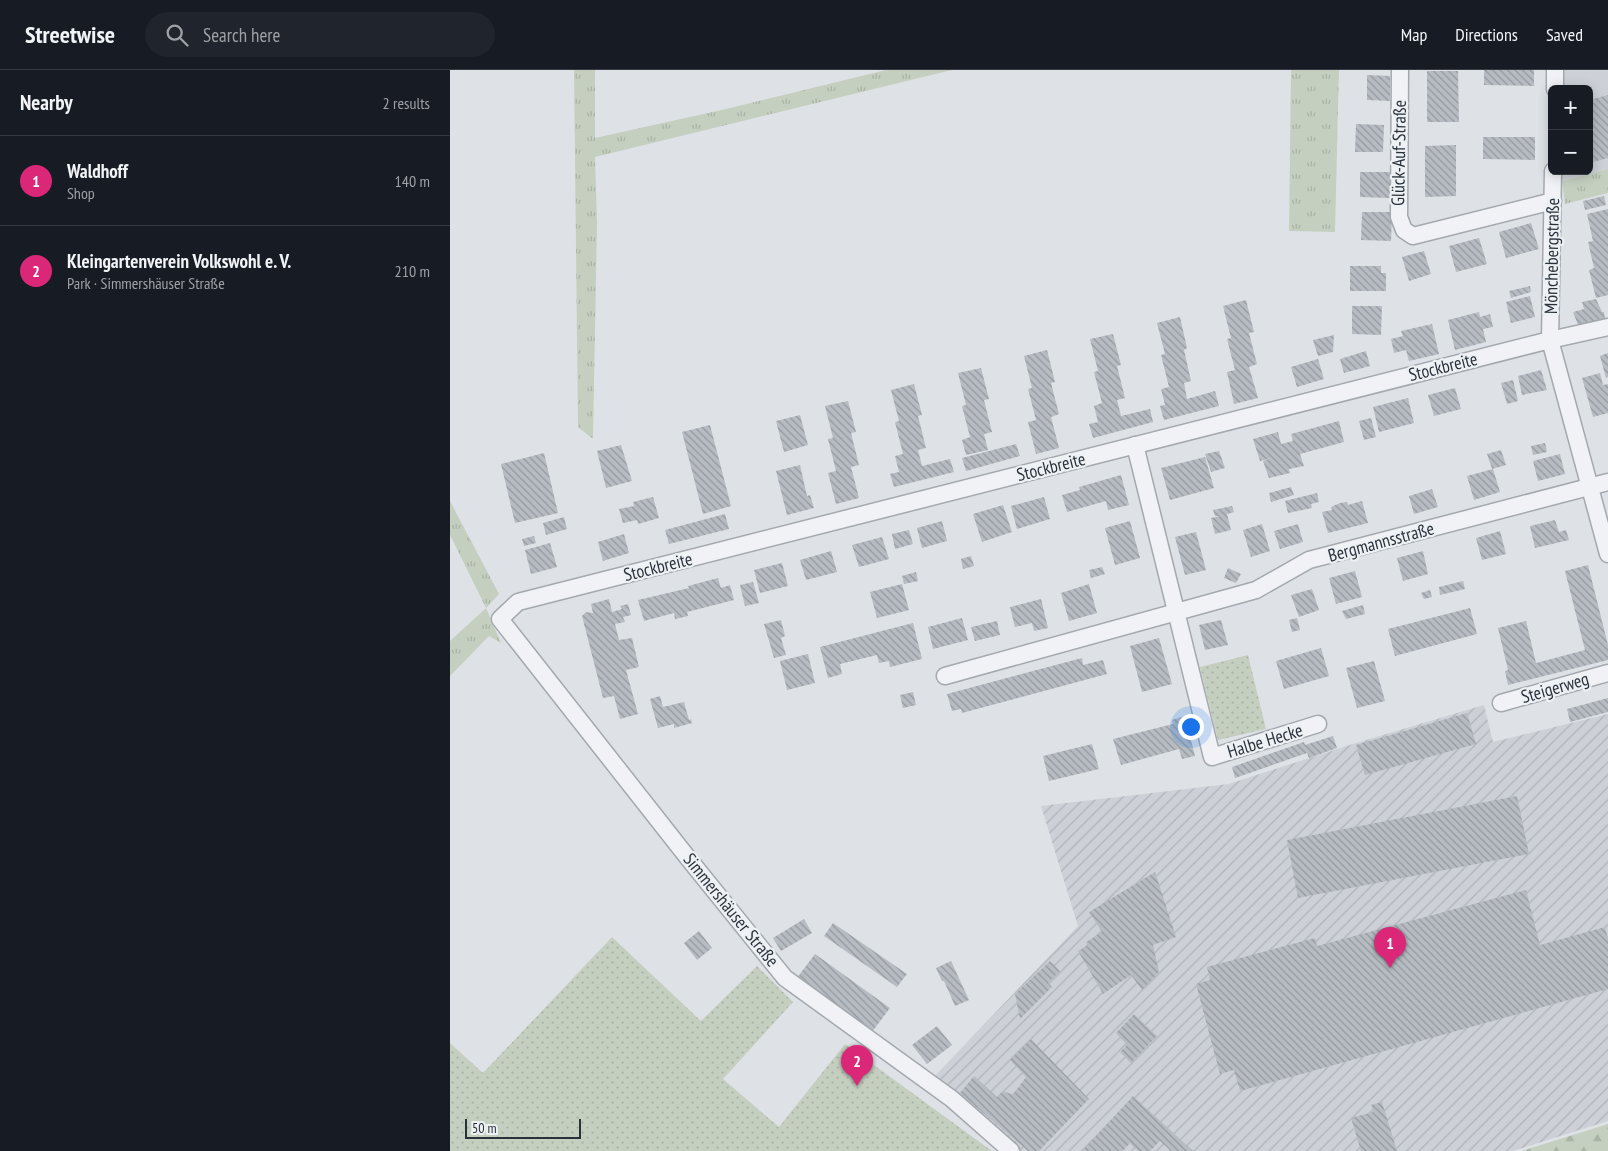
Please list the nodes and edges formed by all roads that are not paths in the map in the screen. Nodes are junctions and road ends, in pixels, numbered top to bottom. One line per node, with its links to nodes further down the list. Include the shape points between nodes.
1 (1400, 70): 5 (street, Glück-Auf-Straße, via 1399,217 1404,230 1413,236)
2 (1555, 70): 3 (street)
3 (1555, 85)
4 (1553, 175): 5 (street, Mönchebergstraße)
5 (1553, 201): 7 (street, Mönchebergstraße)
6 (1608, 327): 7 (street, Stockbreite)
7 (1550, 340): 8 (street, Stockbreite); 10 (street)
8 (1135, 445): 12 (street, Halbe Hecke); 13 (street, Stockbreite, via 518,602)
9 (1608, 482): 10 (street, Bergmannsstraße)
10 (1590, 486): 11 (street); 12 (street, Bergmannsstraße, via 1309,560 1256,590)
11 (1608, 554)
12 (1177, 611): 15 (street); 17 (street, Halbe Hecke, via 1212,757)
13 (500, 619): 18 (street, Simmershäuser Straße, via 785,978 952,1099)
14 (1608, 673): 16 (street, Steigerweg)
15 (945, 676)
16 (1501, 703)
17 (1318, 724)
18 (1011, 1151)

